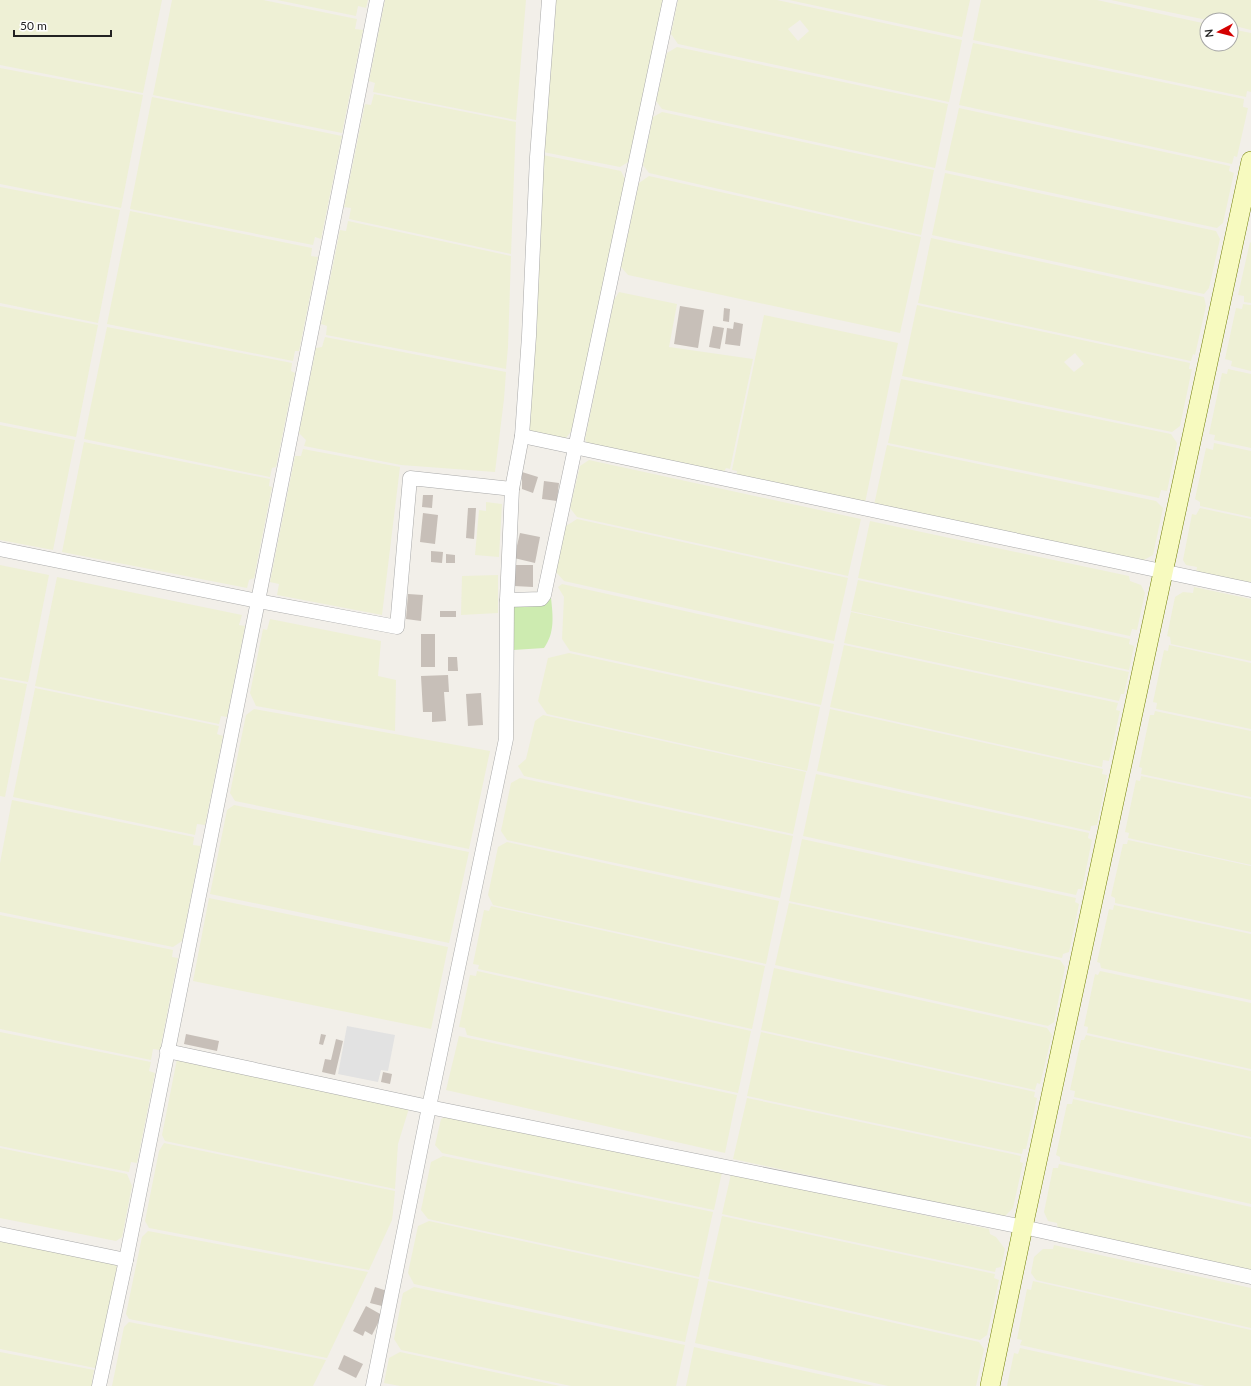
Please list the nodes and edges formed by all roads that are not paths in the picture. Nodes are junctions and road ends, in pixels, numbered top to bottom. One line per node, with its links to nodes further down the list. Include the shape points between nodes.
1 (377, 0): 12 (street)
2 (549, 0): 5 (street, via 537,157 530,336)
3 (670, 0): 6 (street)
4 (1251, 161): 9 (street)
5 (522, 436): 6 (street); 7 (street)
6 (575, 448): 9 (street); 11 (street, via 544,595 541,599)
7 (510, 488): 11 (street); 12 (street, via 410,478 397,627)
8 (0, 549): 12 (street)
9 (1163, 572): 10 (street); 15 (street)
10 (1251, 590)
11 (507, 600): 14 (street, via 506,739)
12 (258, 601): 13 (street)
13 (167, 1051): 14 (street); 17 (street)
14 (429, 1107): 15 (street); 20 (street)
15 (1023, 1227): 18 (street); 21 (street)
16 (0, 1234): 17 (street)
17 (126, 1260): 19 (street)
18 (1251, 1277)
19 (99, 1386)
20 (373, 1386)
21 (990, 1386)

